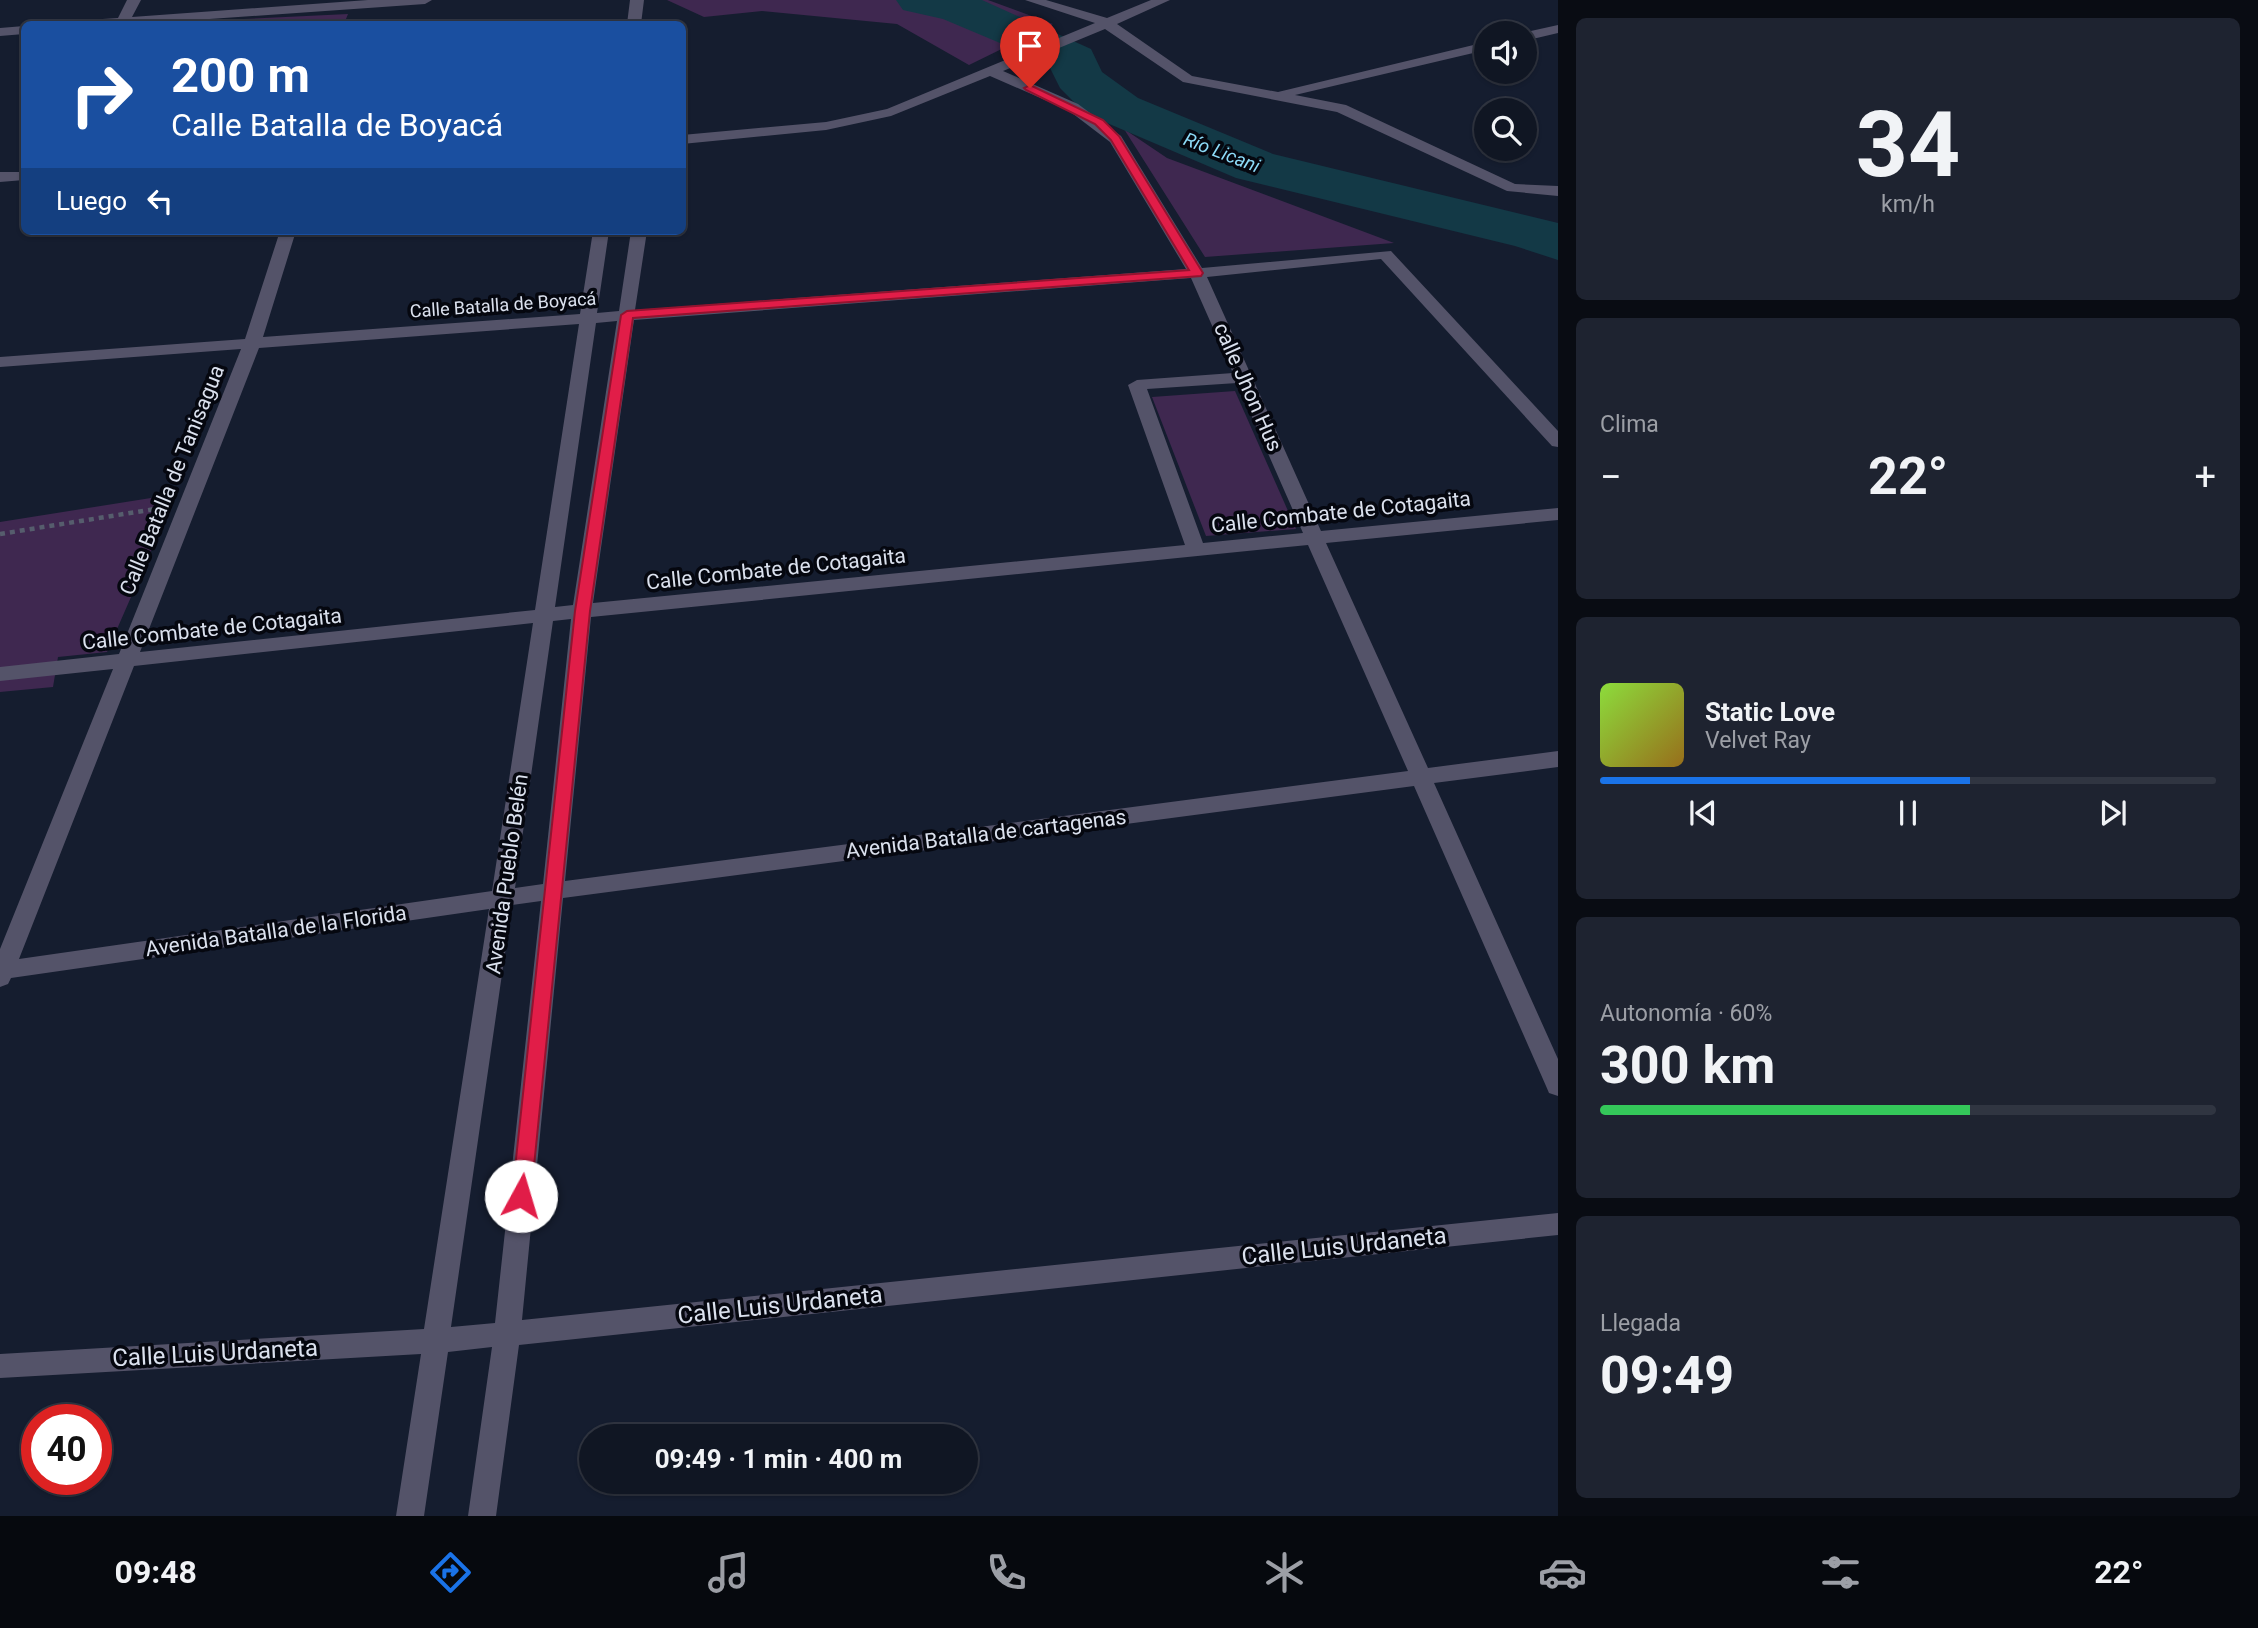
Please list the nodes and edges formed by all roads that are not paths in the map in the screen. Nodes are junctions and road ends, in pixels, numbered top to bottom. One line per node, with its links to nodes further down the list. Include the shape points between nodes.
1 (134, 0): 8 (street)
2 (425, 0): 6 (street)
3 (636, 0): 10 (street)
4 (1032, 0): 11 (street)
5 (1163, 0): 11 (street)
6 (364, 6): 7 (street)
7 (232, 18): 9 (street)
8 (124, 21)
9 (150, 21)
10 (634, 21)
11 (1105, 22): 17 (street); 18 (street, via 1188,79)
12 (21, 30): 14 (street)
13 (1558, 30): 15 (street)
14 (0, 32)
15 (1537, 34)
16 (1474, 49): 18 (street)
17 (990, 71): 19 (street, via 891,113 826,126); 26 (street, calle Jhon Hus, via 1099,122 1115,139)
18 (1276, 95): 22 (street, via 1341,108 1512,188)
19 (686, 140)
20 (21, 176): 21 (street)
21 (0, 177)
22 (1558, 191)
23 (287, 235): 29 (street, Calle Batalla de Tanisagua)
24 (600, 235): 28 (street, Avenida Pueblo Belén)
25 (638, 235): 27 (street, Avenida Pueblo Belén)
26 (1197, 273): 27 (street, Calle Batalla de Boyacá); 31 (street, calle Jhon Hus); 32 (street, Calle Batalla de Boyacá, via 1385,254)
27 (627, 315): 28 (street, Calle Batalla de Boyacá); 36 (street, Avenida Pueblo Belén)
28 (589, 318): 29 (street, Calle Batalla de Boyacá); 37 (street, Avenida Pueblo Belén)
29 (252, 344): 30 (street, Calle Batalla de Boyacá); 38 (street, Calle Batalla de Tanisagua)
30 (0, 362)
31 (1243, 377): 34 (street, calle Jhon Hus); 35 (street, via 1137,385)
32 (1558, 442)
33 (1558, 514): 34 (street, Calle Combate de Cotagaita)
34 (1314, 537): 35 (street, Calle Combate de Cotagaita); 41 (street, calle Jhon Hus)
35 (1196, 549): 36 (street, Calle Combate de Cotagaita)
36 (582, 611): 37 (street, Calle Combate de Cotagaita); 42 (street, Avenida Pueblo Belén)
37 (544, 616): 38 (street, Calle Combate de Cotagaita); 43 (street, Avenida Pueblo Belén)
38 (124, 661): 39 (street, Calle Combate de Cotagaita); 44 (street, Calle Batalla de Tanisagua)
39 (0, 674)
40 (1558, 759): 41 (street)
41 (1420, 777): 42 (street, Avenida Batalla de cartagenas); 45 (street, calle Jhon Hus)
42 (552, 891): 43 (street, Avenida Batalla de la Florida); 47 (street, Avenida Pueblo Belén)
43 (503, 898): 44 (street, Avenida Batalla de la Florida); 48 (street, Avenida Pueblo Belén)
44 (1, 973)
45 (1558, 1086)
46 (1558, 1224): 47 (street, Calle Luis Urdaneta)
47 (507, 1334): 48 (street, Calle Luis Urdaneta); 51 (street, Avenida Pueblo Belén)
48 (437, 1340): 49 (street, Calle Luis Urdaneta); 50 (street, Avenida Pueblo Belén)
49 (0, 1366)
50 (410, 1516)
51 (482, 1516)

